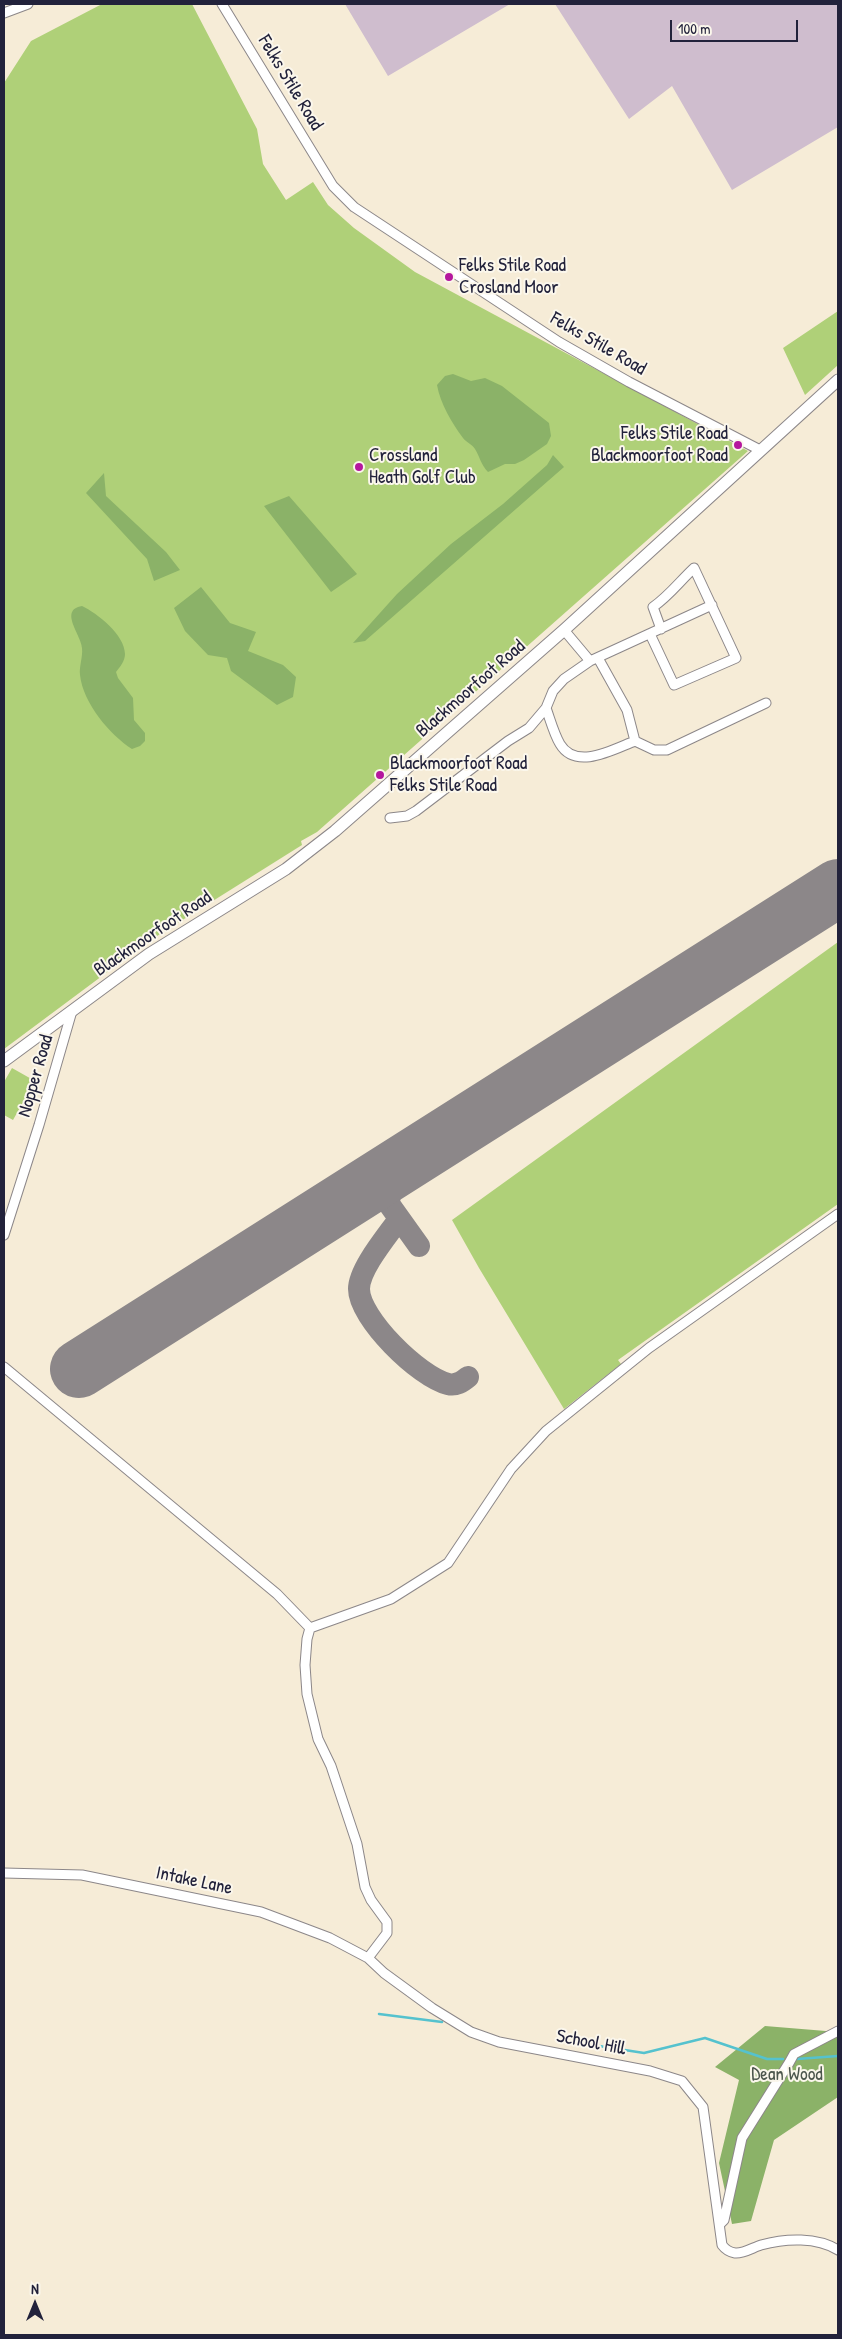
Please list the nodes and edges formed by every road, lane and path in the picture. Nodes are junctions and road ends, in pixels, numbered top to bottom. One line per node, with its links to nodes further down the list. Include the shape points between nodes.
1 (28, 4): 3 (street)
2 (222, 4): 5 (street, Felks Stile Road, via 333,186 354,207 559,342)
3 (4, 13)
4 (838, 380): 5 (street, Blackmoorfoot Road)
5 (760, 450): 8 (street, Blackmoorfoot Road)
6 (712, 605): 7 (street); 7 (street, via 694,568 674,586 670,596 654,606); 9 (street, via 736,658 674,685)
7 (660, 629): 9 (street)
8 (564, 630): 10 (street); 15 (street, Blackmoorfoot Road, via 335,831 286,869 149,954)
9 (650, 634): 10 (street)
10 (594, 659): 12 (street, via 558,685); 13 (street, via 627,710)
11 (766, 703): 13 (street, via 667,750 654,750)
12 (546, 708): 13 (street, via 560,745 568,754 582,757 598,755); 14 (street, via 529,728 416,811)
13 (635, 741)
14 (390, 818)
15 (72, 1011): 16 (street, Blackmoorfoot Road); 18 (street, Nopper Road)
16 (4, 1061)
17 (838, 1214): 20 (street, via 649,1348 546,1431 511,1469 448,1563 391,1599)
18 (4, 1235)
19 (4, 1367): 20 (street, via 277,1594)
20 (310, 1628): 22 (street, via 305,1665 307,1694 318,1739 331,1766 357,1844 365,1887 387,1922 387,1933)
21 (4, 1873): 22 (street, Intake Lane, via 82,1875 261,1912 330,1938)
22 (368, 1958): 24 (street, School Hill, via 384,1974 471,2032 499,2042 650,2070 682,2081 703,2107)
23 (838, 2031): 24 (street, via 794,2054 742,2138 724,2220)
24 (720, 2224): 25 (street, via 722,2245 725,2250 736,2253 764,2244 798,2240 829,2245)
25 (838, 2250)

